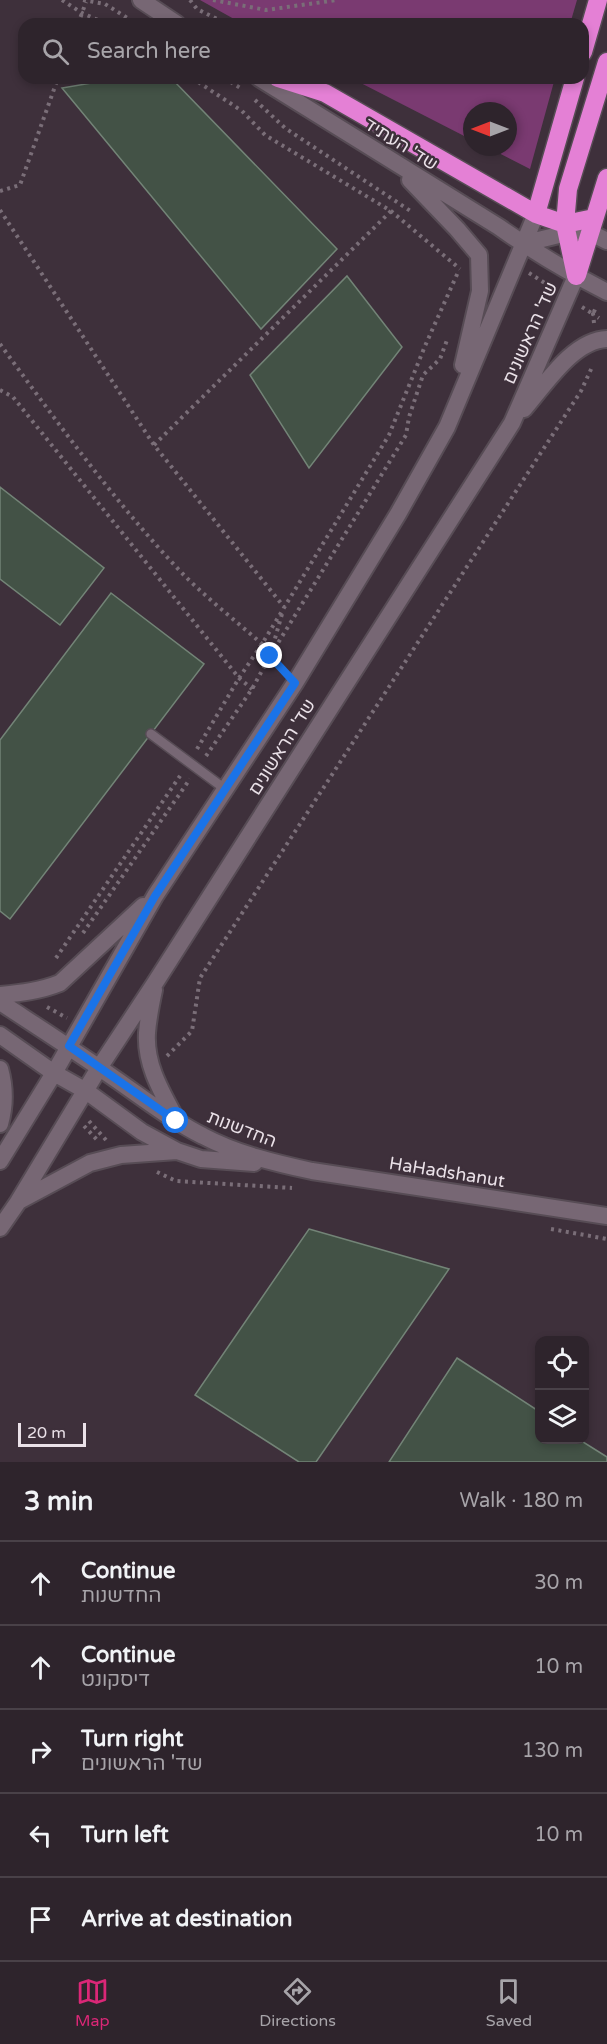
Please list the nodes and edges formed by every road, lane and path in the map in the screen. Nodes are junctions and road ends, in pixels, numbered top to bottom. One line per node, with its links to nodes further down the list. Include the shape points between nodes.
1 (62, 0): 8 (path)
2 (141, 0): 12 (street)
3 (190, 0): 13 (path, via 197,9)
4 (213, 0): 5 (path, via 266,10)
5 (337, 0)
6 (598, 0): 14 (highway)
7 (85, 1): 8 (path); 11 (path, via 105,4)
8 (82, 13): 9 (path); 10 (path)
9 (80, 18)
10 (93, 18)
11 (128, 18)
12 (168, 18)
13 (215, 18)
14 (589, 31)
15 (607, 62): 32 (highway, via 568,189)
16 (56, 84): 26 (path, via 20,185)
17 (201, 84): 28 (path, via 242,111 266,135)
18 (233, 84): 22 (path)
19 (269, 84): 24 (street, שד' העתיד)
20 (297, 84): 30 (highway, via 325,93)
21 (573, 84): 30 (highway)
22 (246, 92)
23 (254, 99): 29 (path, via 285,128)
24 (393, 162): 34 (street, שד' העתיד); 35 (street)
25 (607, 178): 31 (highway)
26 (0, 190)
27 (0, 210): 50 (path)
28 (391, 211): 38 (path); 50 (path)
29 (413, 213)
30 (536, 214): 32 (highway); 34 (street)
31 (592, 225): 32 (highway); 33 (street); 39 (highway)
32 (566, 228): 34 (street); 39 (highway)
33 (607, 241)
34 (522, 244): 37 (street); 39 (street, שד' העתיד)
35 (479, 255): 38 (path); 49 (street, via 480,291)
36 (455, 256): 38 (path)
37 (514, 263): 41 (path); 49 (street)
38 (460, 269): 40 (path); 51 (path, via 389,435)
39 (576, 276): 41 (street, שד' הראשונים); 42 (street, שד' העתיד)
40 (458, 290)
41 (567, 298): 43 (path); 48 (street, שד' הראשונים)
42 (605, 300): 45 (path, via 599,318)
43 (593, 314)
44 (450, 330): 53 (path, via 440,359 423,375 406,435)
45 (606, 339): 48 (street, via 584,344); 70 (path, via 581,391 200,978 192,1031)
46 (0, 344): 52 (path, via 145,532 181,572)
47 (0, 390): 54 (path, via 13,397)
48 (512, 423): 62 (street, שד' הראשונים)
49 (447, 427): 55 (street, שד' הראשונים)
50 (154, 445): 51 (path)
51 (284, 607): 52 (path); 53 (path)
52 (262, 644): 53 (path); 54 (path)
53 (270, 656): 55 (path); 56 (path)
54 (239, 678): 56 (path); 58 (path)
55 (295, 683): 59 (street, שד' הראשונים)
56 (252, 689): 58 (path)
57 (151, 734): 58 (lane)
58 (194, 765): 59 (lane); 61 (path); 63 (path, via 54,961)
59 (225, 789): 60 (street, שד' הראשונים)
60 (155, 896): 63 (street, via 60,983); 67 (street, שד' הראשונים)
61 (76, 942)
62 (155, 983): 68 (street, שד' הראשונים); 70 (street, via 147,1034)
63 (45, 989): 64 (street)
64 (0, 995)
65 (0, 1002): 67 (street, החדשנות)
66 (0, 1035): 71 (street, החדשנות)
67 (69, 1046): 68 (street, החדשנות); 71 (street, שד' הראשונים)
68 (99, 1068): 72 (street, שד' הראשונים); 73 (street, החדשנות)
69 (0, 1069): 74 (street)
70 (153, 1071): 73 (street)
71 (54, 1073): 72 (street, החדשנות); 76 (street, שד' הראשונים)
72 (86, 1091): 75 (street, החדשנות, via 142,1132); 78 (street, שד' הראשונים)
73 (176, 1121): 77 (street, החדשנות, via 203,1137)
74 (0, 1124)
75 (177, 1151): 77 (street, החדשנות, via 201,1159); 78 (street, via 121,1155 90,1163)
76 (0, 1161)
77 (282, 1165): 79 (street, HaHadshanut)
78 (18, 1202): 80 (street, שד' הראשונים)
79 (607, 1216)
80 (0, 1227)

